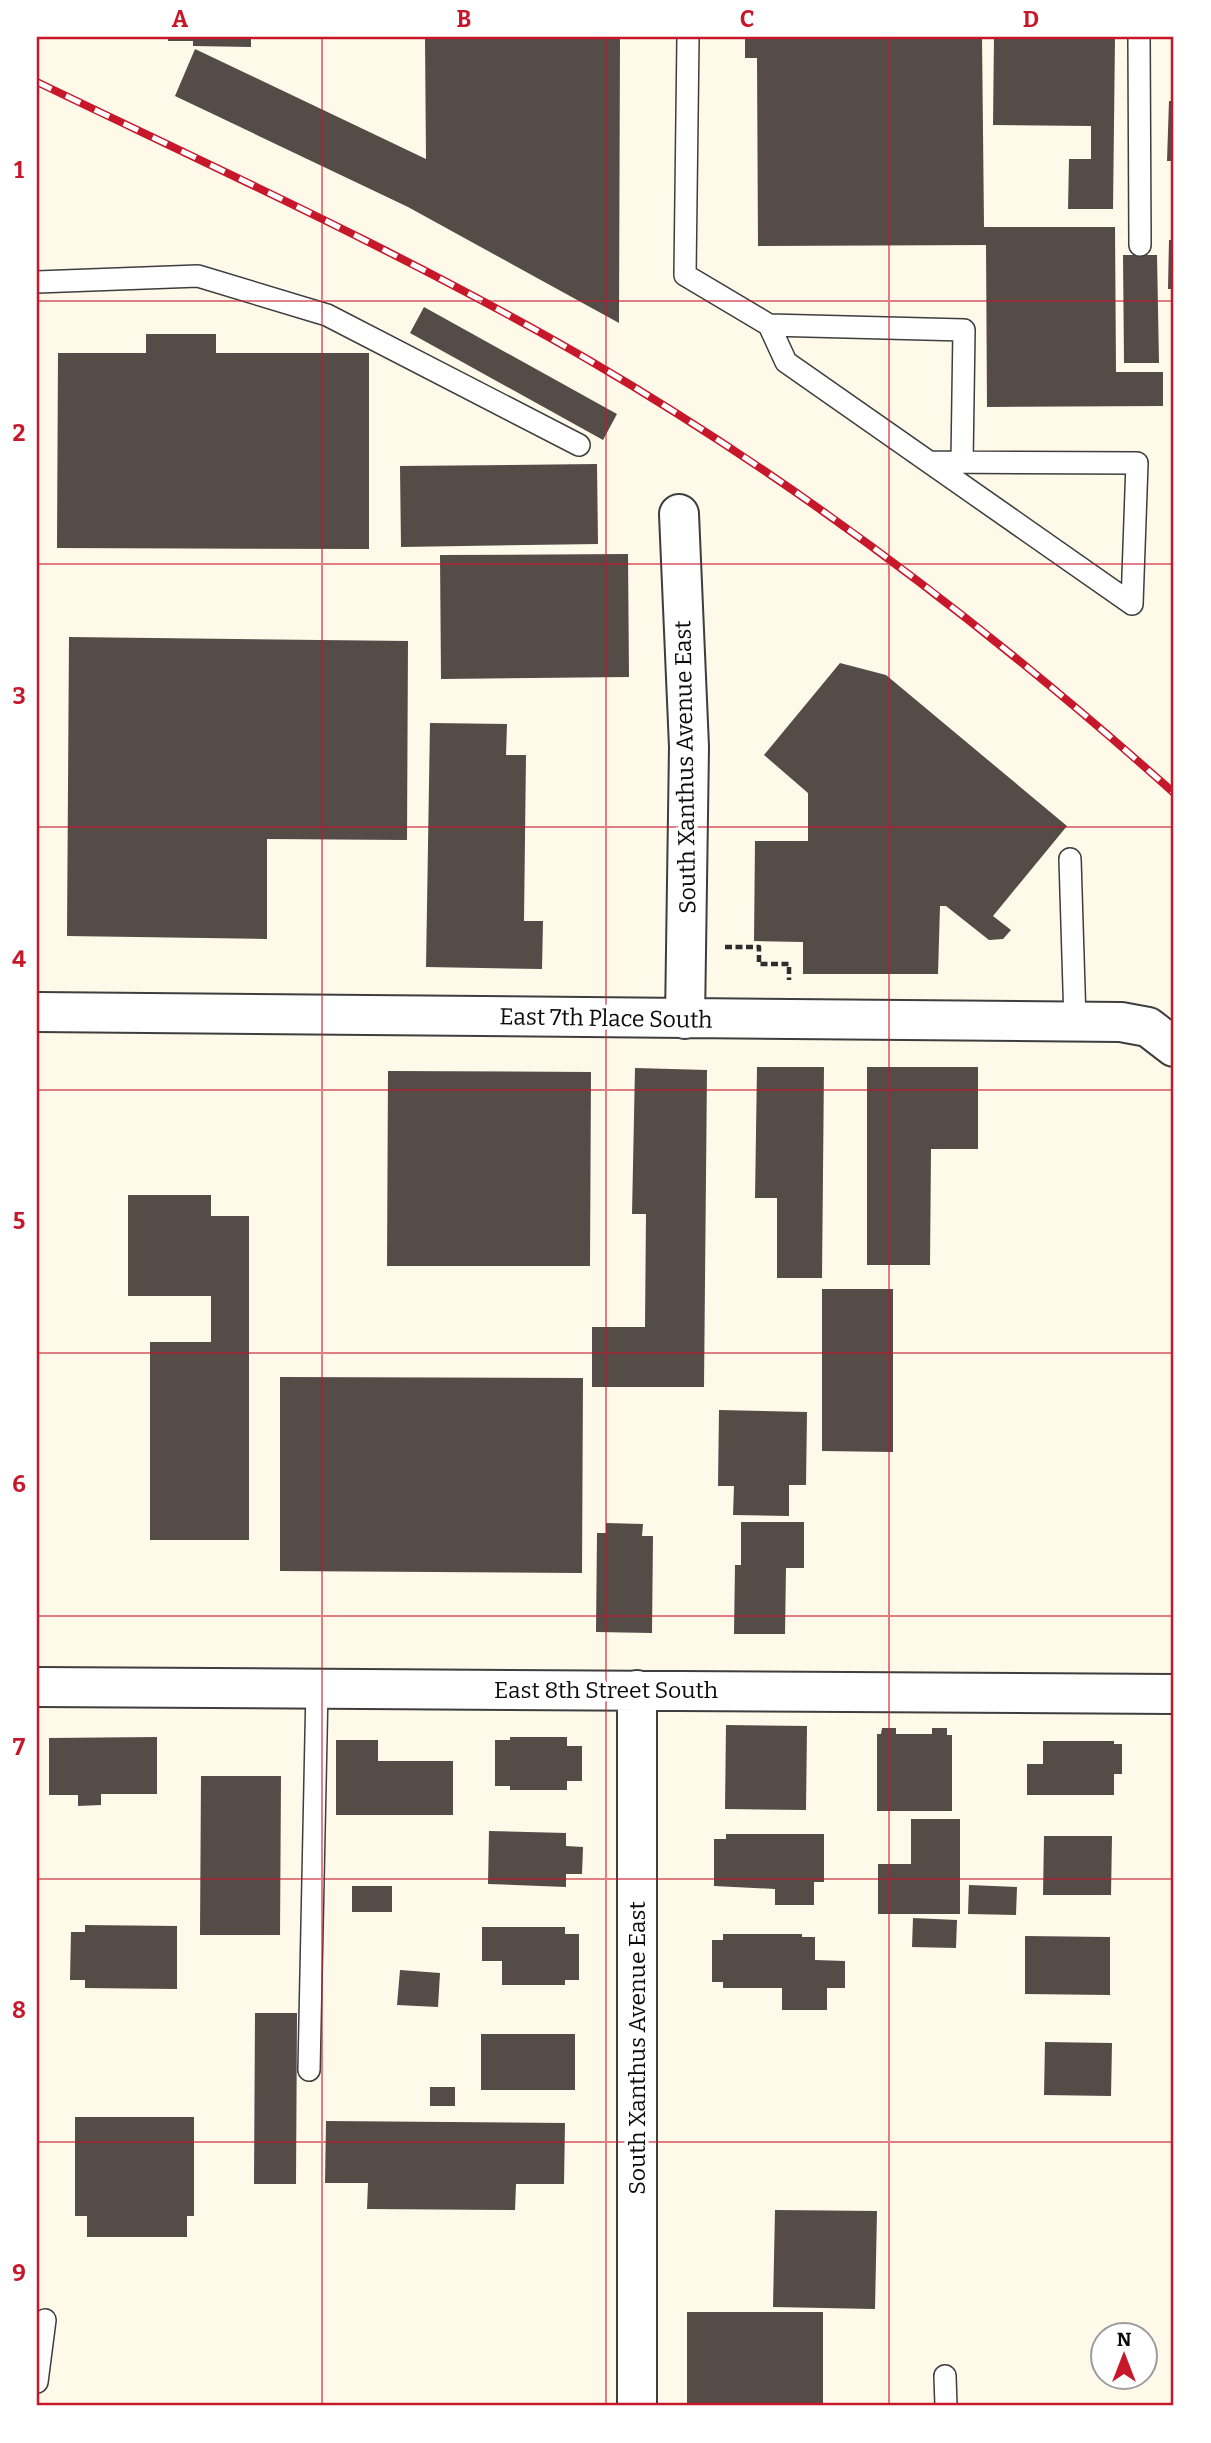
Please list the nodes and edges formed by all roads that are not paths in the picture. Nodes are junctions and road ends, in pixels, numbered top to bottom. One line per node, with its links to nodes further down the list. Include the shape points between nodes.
1 (688, 37): 5 (lane, via 685,275)
2 (1139, 37): 3 (lane)
3 (1139, 245)
4 (37, 282): 6 (lane, via 198,276 327,315)
5 (769, 326): 7 (lane, via 786,362); 8 (lane, via 964,330)
6 (579, 445)
7 (929, 462): 8 (lane); 8 (lane, via 1132,604 1137,463)
8 (962, 462)
9 (679, 514): 12 (street, South Xanthus Avenue East, via 689,747)
10 (1070, 859): 13 (lane)
11 (37, 1012): 12 (street, East 7th Place South)
12 (685, 1020): 13 (street, East 7th Place South)
13 (1075, 1021): 14 (street, East 7th Place South, via 1148,1027)
14 (1172, 1044)
15 (37, 1687): 16 (street, East 8th Street South)
16 (317, 1688): 17 (street, East 8th Street South); 19 (lane)
17 (637, 1690): 18 (street, East 8th Street South); 23 (street, South Xanthus Avenue East)
18 (1174, 1694)
19 (309, 2070)
20 (45, 2320): 22 (lane)
21 (945, 2376): 24 (lane)
22 (37, 2382)
23 (636, 2406)
24 (946, 2406)

